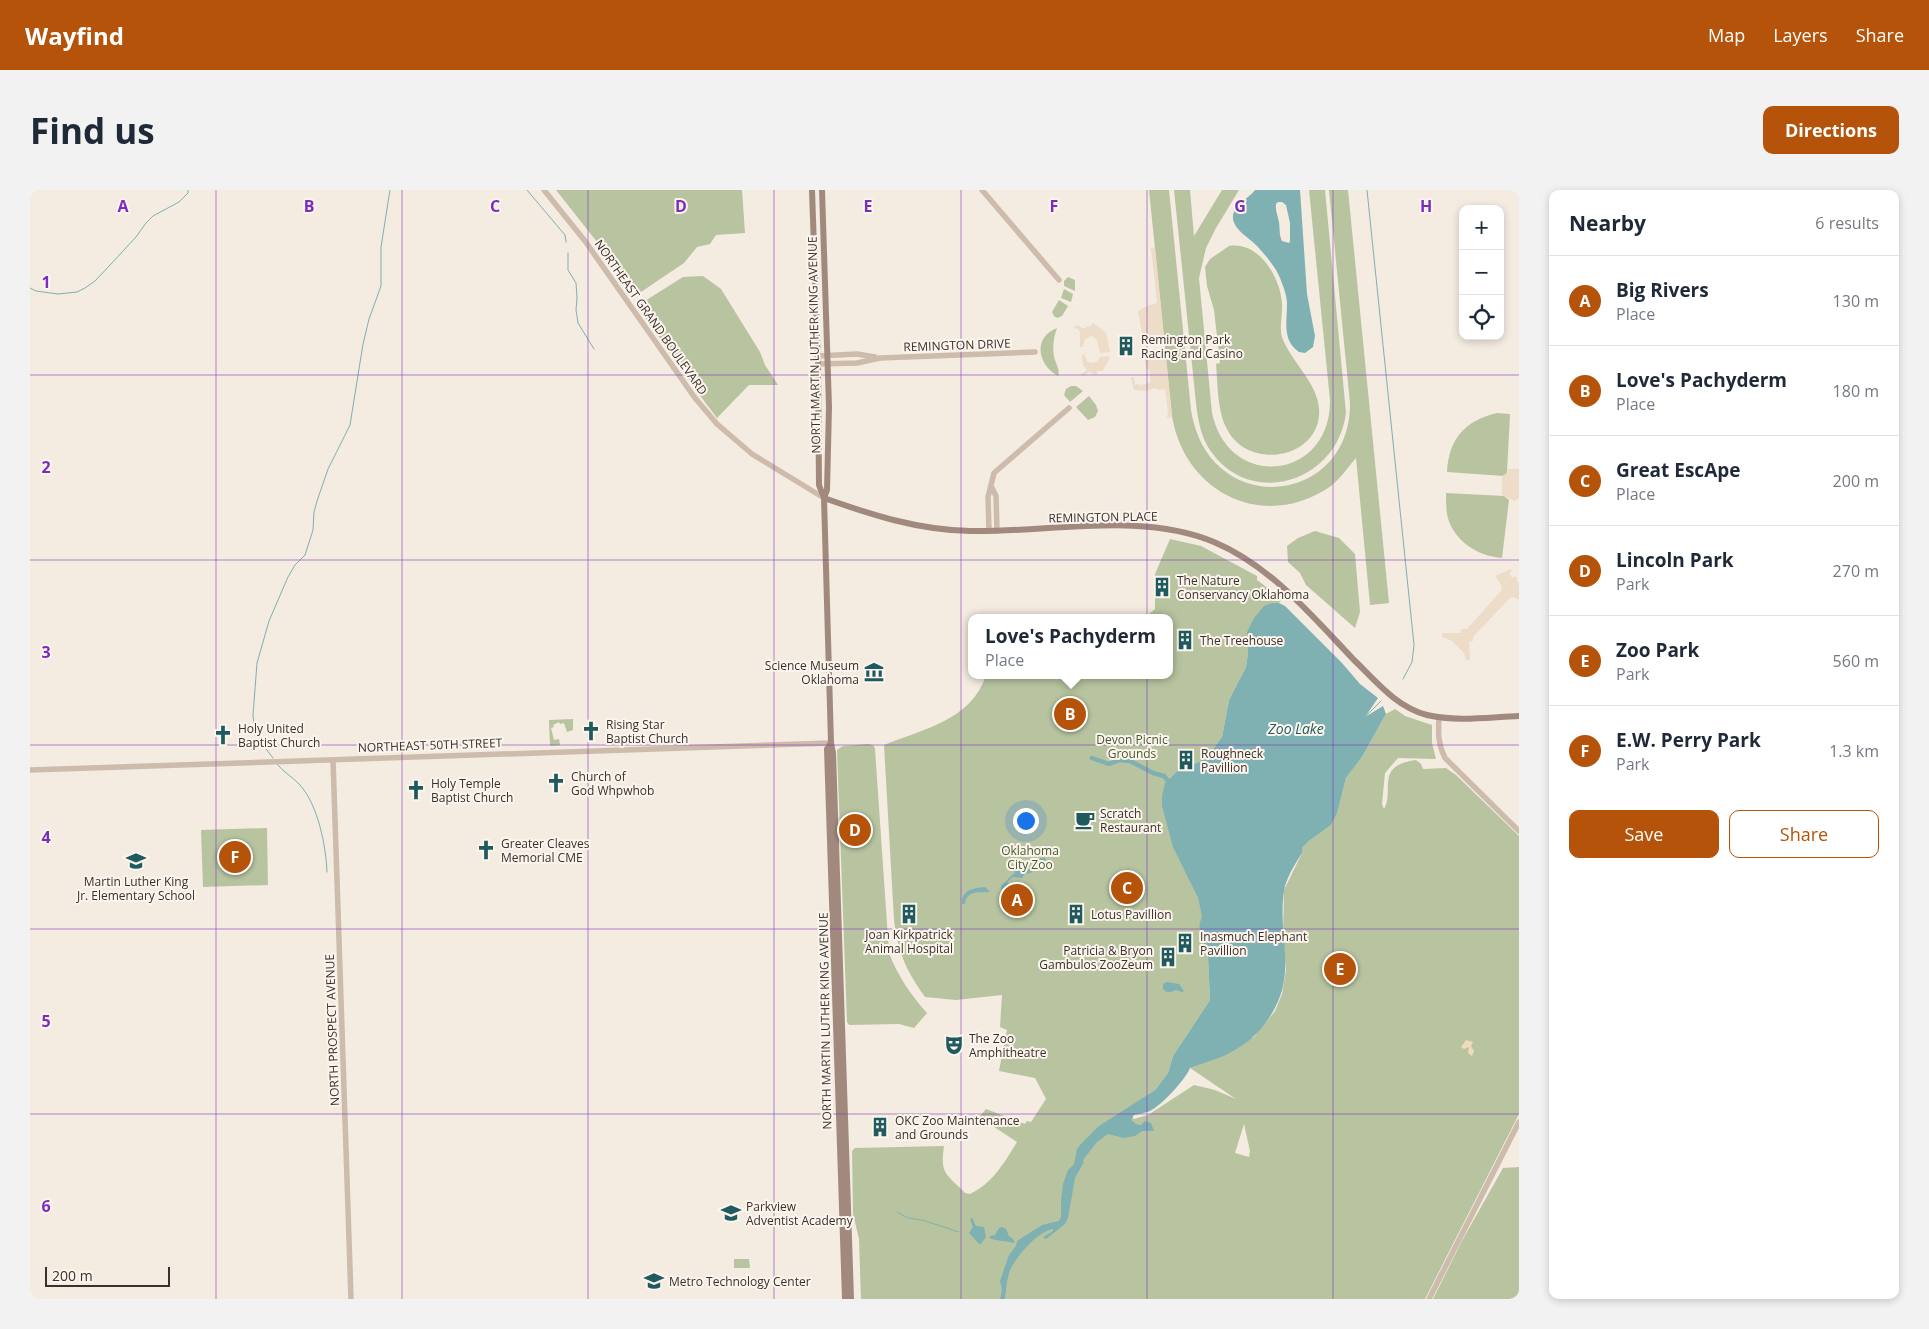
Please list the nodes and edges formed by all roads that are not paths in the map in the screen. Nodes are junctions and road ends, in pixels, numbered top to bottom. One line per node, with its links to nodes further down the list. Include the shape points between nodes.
1 (544, 190): 13 (street, NORTHEAST GRAND BOULEVARD, via 585,241 689,391 717,424 752,454)
2 (812, 190): 8 (main road, NORTH MARTIN LUTHER KING AVENUE)
3 (822, 190): 7 (main road, NORTH MARTIN LUTHER KING AVENUE)
4 (982, 190): 5 (street)
5 (1059, 280)
6 (1035, 352): 9 (street, REMINGTON DRIVE)
7 (828, 355): 8 (street, REMINGTON DRIVE); 9 (street, REMINGTON DRIVE, via 857,354); 11 (main road, NORTH MARTIN LUTHER KING AVENUE)
8 (818, 356): 10 (main road, NORTH MARTIN LUTHER KING AVENUE)
9 (880, 358): 11 (street, REMINGTON DRIVE)
10 (818, 364): 11 (street, REMINGTON DRIVE); 13 (main road, NORTH MARTIN LUTHER KING AVENUE, via 819,485)
11 (828, 364): 13 (main road, NORTH MARTIN LUTHER KING AVENUE, via 827,490)
12 (1068, 408): 14 (street, via 997,469 992,477 991,486 996,496)
13 (824, 498): 14 (main road, REMINGTON PLACE, via 890,520 923,527); 17 (main road, NORTH MARTIN LUTHER KING AVENUE)
14 (993, 531): 16 (main road, REMINGTON PLACE, via 1145,526 1173,529 1214,542 1274,578 1394,698 1419,712)
15 (1519, 716): 16 (main road)
16 (1439, 717): 20 (street, via 1438,738 1445,758)
17 (830, 743): 18 (street, NORTHEAST 50TH STREET); 23 (main road, NORTH MARTIN LUTHER KING AVENUE, via 827,749); 24 (main road, NORTH MARTIN LUTHER KING AVENUE, via 833,749)
18 (333, 760): 19 (street, NORTHEAST 50TH STREET); 22 (street, NORTH PROSPECT AVENUE)
19 (30, 770)
20 (1519, 831)
21 (1519, 1122): 25 (street)
22 (351, 1299)
23 (845, 1299)
24 (851, 1299)
25 (1430, 1299)

